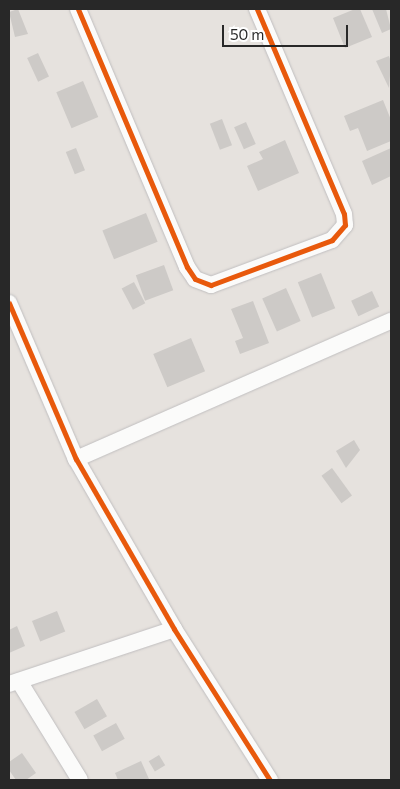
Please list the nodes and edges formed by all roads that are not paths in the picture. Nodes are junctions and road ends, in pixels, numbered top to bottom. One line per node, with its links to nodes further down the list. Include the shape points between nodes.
1 (78, 9): 2 (street, via 187,267 195,278 211,285 332,240 345,225 344,214)
2 (257, 9)
3 (9, 303): 5 (street)
4 (391, 321): 5 (street)
5 (76, 459): 6 (street)
6 (174, 629): 7 (street); 9 (street)
7 (14, 683): 8 (street)
8 (80, 780)
9 (270, 780)

